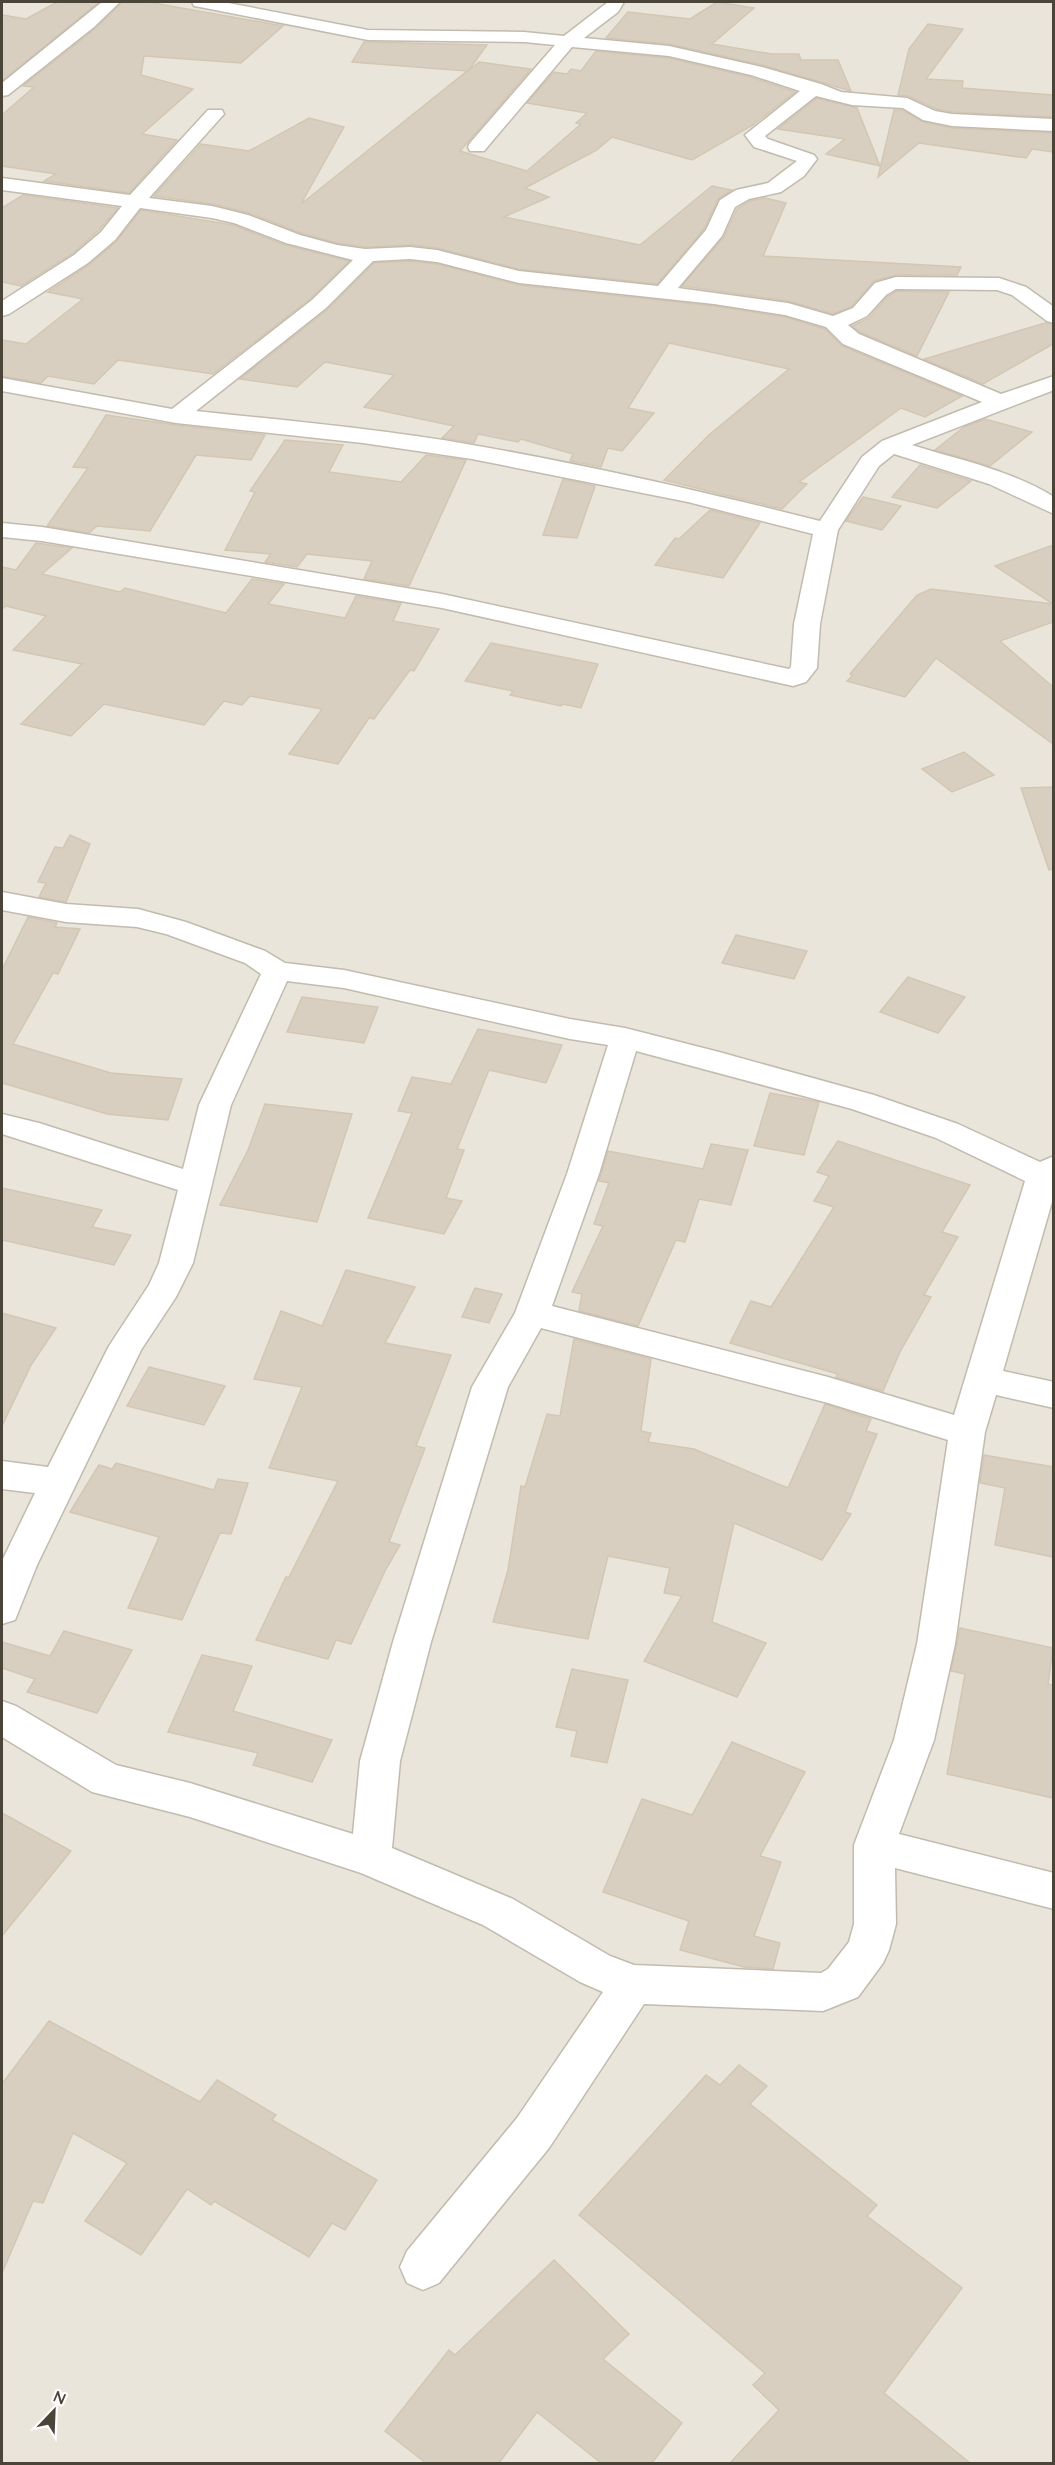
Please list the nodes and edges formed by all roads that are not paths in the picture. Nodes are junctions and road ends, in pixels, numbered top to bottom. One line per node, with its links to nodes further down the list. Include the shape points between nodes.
1 (112, 2): 6 (street)
2 (200, 2): 4 (street, via 368,35 479,34)
3 (616, 2): 4 (street)
4 (568, 41): 5 (street, via 696,56); 9 (street)
5 (815, 88): 8 (street, via 852,100 907,103 930,116 952,120); 13 (street, via 754,135 761,143 802,156 806,162 774,188 743,194 727,204 715,232)
6 (2, 91)
7 (215, 114): 11 (street)
8 (1053, 125)
9 (477, 147)
10 (2, 184): 11 (street)
11 (135, 202): 12 (street, via 212,212 293,239); 14 (street, via 108,236 81,259)
12 (365, 255): 13 (street, via 419,254 519,277); 20 (street, via 319,304)
13 (664, 292): 16 (street, via 788,309)
14 (2, 310)
15 (1053, 317): 16 (street, via 1011,287 999,284 896,283 878,290 861,312)
16 (833, 323): 19 (street, via 851,339)
17 (1053, 382): 19 (street)
18 (2, 385): 20 (street)
19 (1001, 402): 21 (street)
20 (176, 416): 24 (street, via 472,452 688,495)
21 (890, 446): 22 (street, via 1020,489); 24 (street, via 870,462)
22 (1053, 507)
23 (2, 530): 24 (street, via 442,601 794,678 804,668 807,624)
24 (826, 530)
25 (2, 902): 26 (street, via 66,913 138,918 255,957)
26 (277, 971): 27 (street, via 344,979); 30 (street, via 215,1105)
27 (625, 1038): 29 (street, via 863,1102); 31 (street, via 583,1174)
28 (2, 1124): 30 (street)
29 (1048, 1172): 32 (street)
30 (195, 1184): 36 (street, via 176,1263 164,1289 126,1346)
31 (532, 1313): 34 (street, via 828,1390); 40 (street, via 490,1387 412,1642 380,1761)
32 (981, 1379): 33 (street); 34 (street)
33 (1053, 1395)
34 (967, 1432): 39 (street, via 936,1644 914,1740)
35 (2, 1475): 36 (street)
36 (59, 1482): 37 (street, via 18,1565)
37 (2, 1609)
38 (2, 1717): 40 (street, via 106,1780 190,1800)
39 (874, 1845): 41 (street); 42 (street, via 875,1924 868,1950 843,1983 822,1992)
40 (372, 1858): 42 (street, via 498,1912 595,1969)
41 (1053, 1891)
42 (633, 1984): 43 (street, via 533,2133)
43 (423, 2267)

